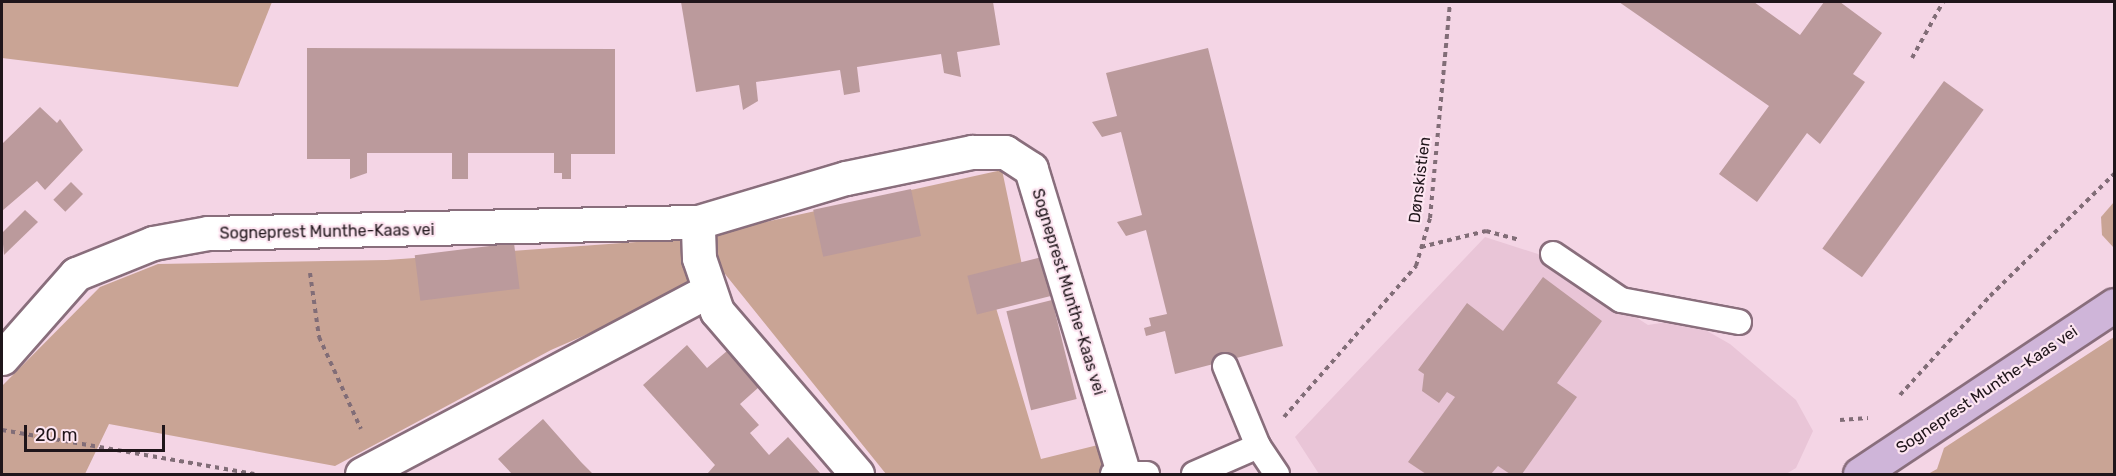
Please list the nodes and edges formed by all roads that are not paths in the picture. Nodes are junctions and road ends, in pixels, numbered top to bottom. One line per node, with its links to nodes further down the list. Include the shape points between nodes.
1 (698, 222): 3 (street); 6 (street, Sogneprest Munthe-Kaas vei, via 208,233 119,253 76,274); 10 (street, Sogneprest Munthe-Kaas vei, via 846,178 972,152 1005,152 1030,169)
2 (1552, 254): 5 (lane, via 1621,300)
3 (706, 292): 9 (street); 11 (street, via 717,311)
4 (2115, 305): 14 (main road, Sogneprest Munthe-Kaas vei)
5 (1739, 322)
6 (2, 358)
7 (1225, 366): 8 (lane)
8 (1258, 446): 12 (lane); 13 (lane)
9 (387, 467)
10 (1128, 473)
11 (857, 474)
12 (1194, 474)
13 (1277, 474)
14 (1860, 474)

